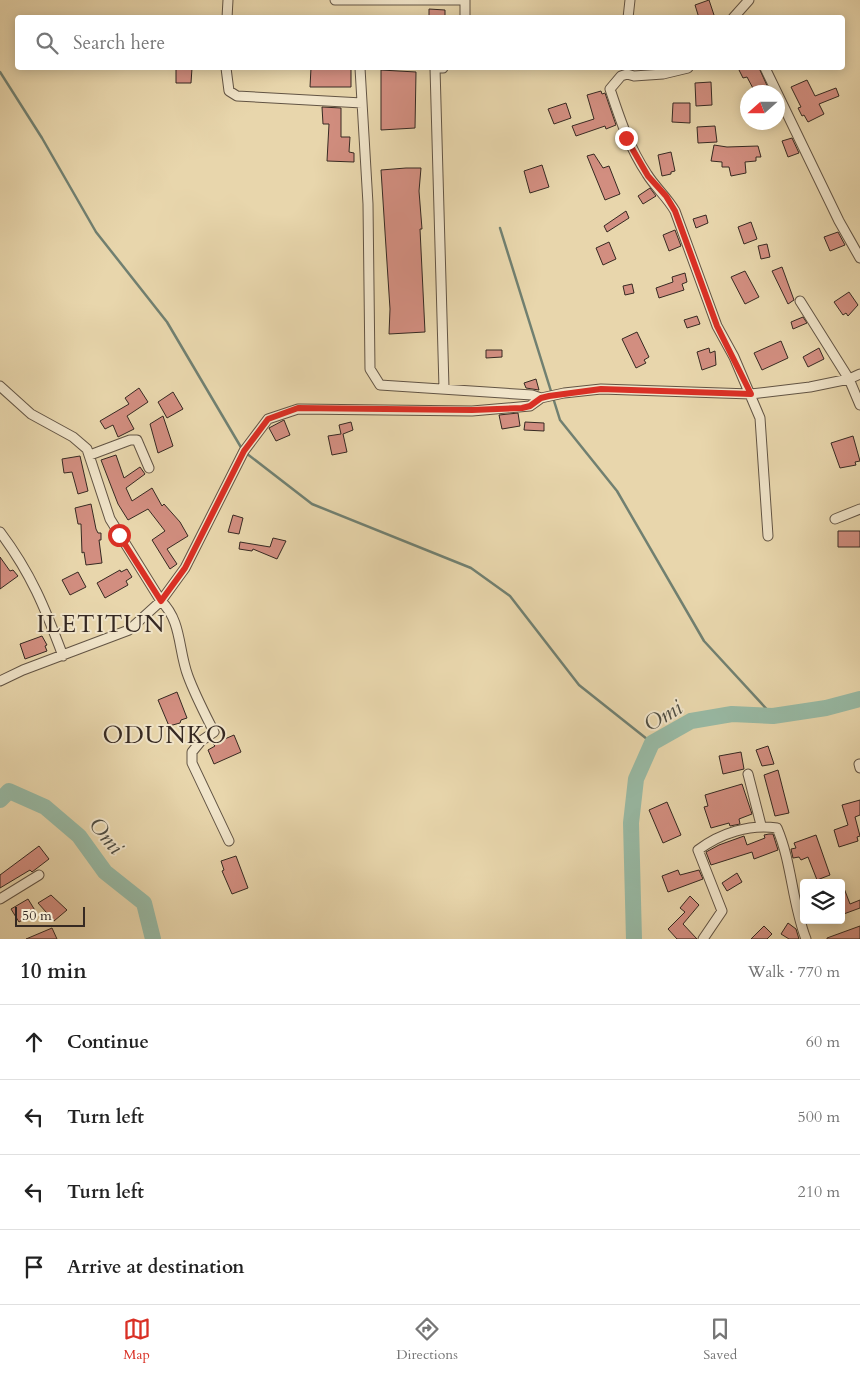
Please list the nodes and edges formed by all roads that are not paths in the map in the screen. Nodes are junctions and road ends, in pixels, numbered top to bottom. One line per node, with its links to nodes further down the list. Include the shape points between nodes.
1 (228, 0): 7 (street)
2 (335, 0): 6 (street)
3 (465, 0): 6 (street); 8 (street)
4 (630, 0): 9 (street)
5 (749, 0): 10 (street)
6 (385, 1)
7 (227, 15)
8 (465, 15)
9 (628, 15)
10 (736, 15)
11 (226, 70): 17 (street, via 229,91 237,96)
12 (360, 70): 17 (street)
13 (435, 70): 23 (street)
14 (680, 70): 16 (street, via 634,76)
15 (766, 70): 18 (street)
16 (626, 71): 24 (street, via 610,89 626,138 648,176 675,211 717,326)
17 (362, 103): 23 (street, via 368,204 370,369 380,385)
18 (860, 258)
19 (800, 301): 21 (street)
20 (860, 374): 21 (street)
21 (849, 379): 24 (street); 27 (street)
22 (0, 386): 25 (street)
23 (444, 388): 26 (street)
24 (751, 394): 26 (street, via 601,389); 33 (street, via 760,418)
25 (3, 397): 28 (street, via 81,442)
26 (545, 397): 34 (street, via 530,406 472,410 298,408 268,419 244,451 185,568)
27 (860, 406)
28 (90, 456): 29 (street, via 137,440); 34 (street, via 110,519)
29 (149, 468)
30 (860, 509): 31 (street)
31 (835, 519)
32 (0, 532): 35 (street, via 37,589)
33 (768, 536)
34 (161, 601): 35 (street, via 129,630); 39 (street, via 171,610 182,658 214,732 192,752 192,763)
35 (63, 656): 36 (street)
36 (0, 681)
37 (748, 774): 38 (street)
38 (761, 825): 42 (street, via 714,838 698,850 722,911); 43 (street, via 777,828 784,845)
39 (229, 840)
40 (39, 875): 41 (street)
41 (0, 899)
42 (704, 939)
43 (806, 939)

